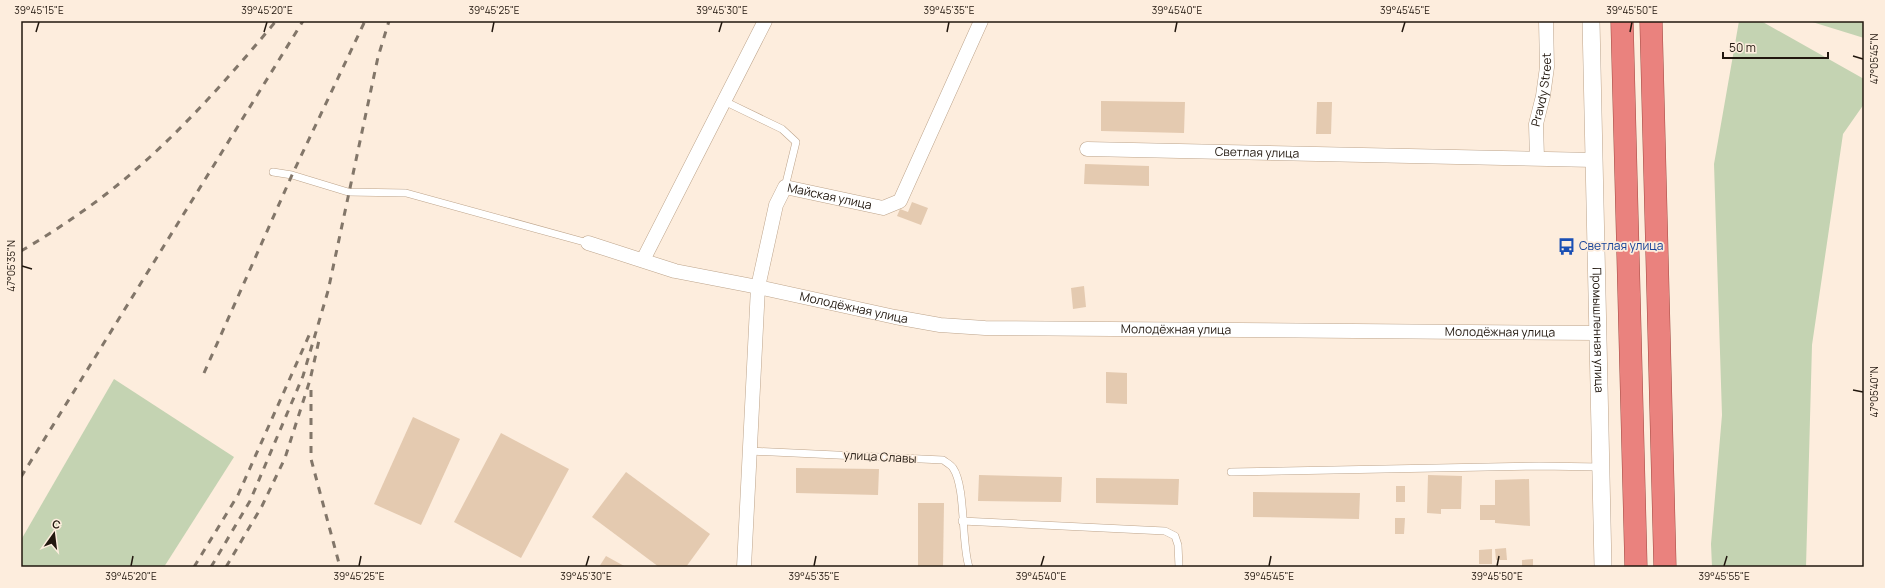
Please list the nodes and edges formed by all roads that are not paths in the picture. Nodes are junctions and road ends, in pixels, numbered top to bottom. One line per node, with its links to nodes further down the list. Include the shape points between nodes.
1 (765, 21): 7 (street)
2 (981, 21): 12 (street, Майская улица, via 900,201 883,208)
3 (1546, 21): 9 (street, Pravdy Street, via 1547,67 1536,124)
4 (1591, 21): 10 (street, Промышленная улица)
5 (1622, 21): 26 (highway)
6 (1651, 21): 27 (highway)
7 (724, 101): 12 (lane, via 782,129 796,142); 14 (street)
8 (1087, 149): 9 (street, Светлая улица)
9 (1537, 158): 10 (street, Светлая улица)
10 (1594, 160): 16 (street, Промышленная улица)
11 (273, 172): 13 (lane, via 348,192 406,193)
12 (785, 187): 15 (street, Майская улица, via 776,205)
13 (588, 243): 14 (street, Молодёжная улица)
14 (643, 260): 15 (street, Молодёжная улица, via 675,271)
15 (758, 287): 16 (street, Молодёжная улица, via 895,317 940,325 985,328); 17 (street, Майская улица)
16 (1598, 333): 18 (street, Промышленная улица)
17 (750, 451): 20 (lane, улица Славы, via 944,460 953,467 958,479); 21 (street, Майская улица)
18 (1601, 467): 19 (lane); 25 (street, Промышленная улица)
19 (1231, 472)
20 (962, 522): 22 (lane, улица Славы); 23 (lane, via 1165,531 1174,536 1178,545)
21 (744, 567)
22 (969, 567)
23 (1179, 567)
24 (1600, 567): 25 (lane)
25 (1603, 567)
26 (1636, 567)
27 (1665, 567)

